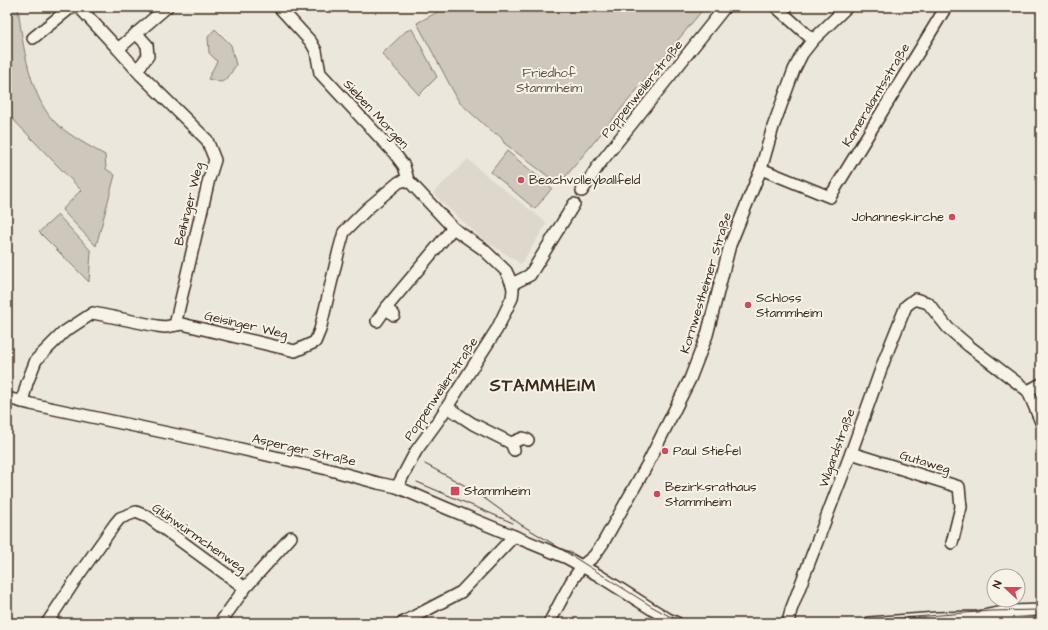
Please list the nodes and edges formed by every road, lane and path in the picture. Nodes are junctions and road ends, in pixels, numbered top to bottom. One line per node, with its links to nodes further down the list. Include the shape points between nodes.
1 (168, 7): 7 (street)
2 (279, 7): 13 (street, Sieben Morgen, via 311,42 316,51 320,73 395,154 404,166)
3 (725, 7): 14 (street, Poppenweilerstraße, via 598,166)
4 (776, 7): 9 (street)
5 (847, 7): 9 (street, Kornwestheimer Straße)
6 (946, 7): 12 (street, Kameralamtsstraße, via 830,197)
7 (136, 33): 10 (street); 11 (street, via 147,45 148,56)
8 (33, 38): 10 (street, via 69,9 79,7)
9 (813, 40): 12 (street, Kornwestheimer Straße, via 794,70)
10 (118, 49): 11 (street)
11 (137, 70): 19 (street, Beihinger Weg, via 207,140 215,160)
12 (761, 168): 32 (street, Kornwestheimer Straße, via 730,245 707,335 690,379 603,543 594,556)
13 (408, 180): 16 (street, Sieben Morgen); 19 (street, Geisinger Weg, via 399,182 344,232 315,342 295,351 182,324)
14 (582, 191)
15 (574, 204): 17 (street, via 530,275)
16 (454, 228): 17 (street, Sieben Morgen, via 494,259 506,271); 18 (street, via 390,312)
17 (512, 284): 24 (street, Poppenweilerstraße, via 512,298 495,332)
18 (377, 321)
19 (175, 325): 23 (street, Geisinger Weg, via 157,326 93,312 64,332 36,360)
20 (1041, 384): 21 (street)
21 (1028, 391): 25 (street); 27 (street, Wigandstraße, via 948,328 928,303 915,299 906,306)
22 (7, 398): 23 (street, Asperger Straße)
23 (22, 402): 28 (street, Asperger Straße, via 215,443)
24 (447, 407): 26 (street, via 513,446 523,438); 28 (street, Poppenweilerstraße, via 416,451)
25 (1041, 422)
26 (528, 440)
27 (851, 453): 31 (street, Gutaweg, via 959,487 962,507); 42 (street, Wigandstraße)
28 (397, 486): 29 (street, Asperger Straße)
29 (514, 536): 32 (street, Asperger Straße); 39 (street, via 461,592)
30 (291, 537): 33 (street)
31 (952, 543)
32 (582, 566): 40 (street, Kornwestheimer Straße); 41 (street, Asperger Straße)
33 (245, 588): 37 (street, Glühwürmchenweg, via 148,517 136,512 120,518 115,524); 38 (street)
34 (1041, 610): 35 (street)
35 (978, 616): 36 (street); 44 (street, via 1001,621)
36 (942, 620): 43 (street)
37 (47, 623)
38 (220, 623)
39 (402, 623)
40 (549, 623)
41 (677, 623)
42 (788, 623)
43 (869, 623)
44 (1041, 623)

